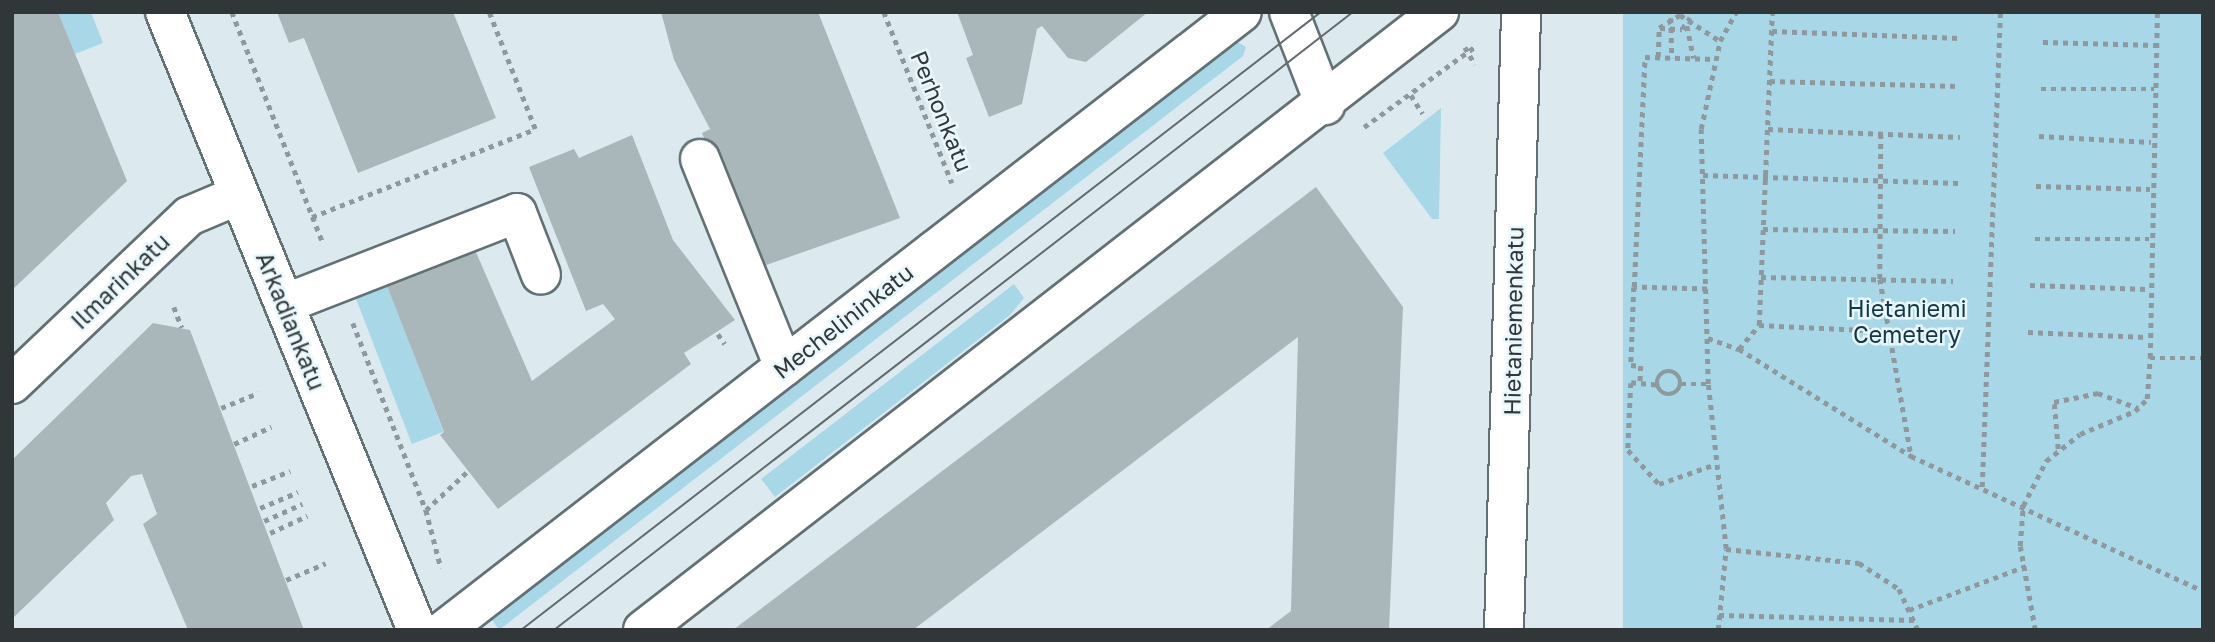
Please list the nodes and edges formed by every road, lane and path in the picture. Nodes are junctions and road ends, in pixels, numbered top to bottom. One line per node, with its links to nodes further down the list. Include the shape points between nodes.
1 (165, 12): 43 (main road, Arkadiankatu)
2 (489, 12): 44 (path, via 535,129)
3 (884, 12): 45 (path, Perhonkatu)
4 (1242, 12): 45 (main road, Mechelininkatu)
5 (1289, 12): 30 (main road)
6 (1439, 12): 30 (main road)
7 (1521, 12): 108 (main road, Hietaniemenkatu)
8 (1736, 12): 19 (path)
9 (1772, 12): 17 (path)
10 (2000, 12): 88 (path)
11 (2157, 12): 21 (path)
12 (1690, 17): 13 (path); 14 (path); 19 (path)
13 (1671, 18): 15 (path); 16 (path)
14 (1687, 26): 16 (path); 24 (path)
15 (1659, 28): 16 (path); 22 (path)
16 (1672, 30): 23 (path)
17 (1772, 31): 18 (path); 26 (path)
18 (1960, 38)
19 (1720, 41): 25 (path)
20 (2043, 42): 21 (path)
21 (2156, 45): 29 (path)
22 (1658, 57): 23 (path); 56 (path, via 1645,57)
23 (1672, 58): 24 (path)
24 (1694, 58): 25 (path)
25 (1715, 59): 37 (path, via 1702,129)
26 (1770, 81): 27 (path); 31 (path)
27 (1958, 86)
28 (2041, 89): 29 (path)
29 (2154, 89): 35 (path)
30 (1325, 105): 107 (main road)
31 (1768, 129): 32 (path); 38 (path)
32 (1881, 134): 34 (path); 39 (path)
33 (2039, 136): 35 (path)
34 (1960, 137)
35 (2151, 142): 42 (path)
36 (700, 159): 71 (main road)
37 (1703, 176): 38 (path); 57 (path)
38 (1766, 177): 39 (path); 46 (path)
39 (1878, 181): 40 (path); 47 (path)
40 (1959, 183)
41 (2036, 186): 42 (path)
42 (2150, 189): 50 (path)
43 (239, 195): 59 (main road, Arkadiankatu); 73 (main road, Ilmarinkatu, via 189,216)
44 (312, 217)
45 (968, 223): 71 (main road, Mechelininkatu)
46 (1763, 229): 47 (path); 52 (path)
47 (1877, 230): 48 (path); 53 (path)
48 (1955, 231)
49 (2035, 239): 50 (path)
50 (2149, 239): 58 (path)
51 (541, 275): 59 (main road, via 517,213)
52 (1761, 277): 53 (path); 61 (path)
53 (1880, 279): 54 (path); 63 (path)
54 (1953, 281)
55 (2030, 285): 58 (path)
56 (1634, 287): 57 (path); 72 (path, via 1631,365 1642,366)
57 (1707, 289): 67 (path)
58 (2147, 289): 66 (path)
59 (284, 304): 105 (main road, Arkadiankatu)
60 (174, 307): 62 (path)
61 (1759, 325): 63 (path); 68 (path)
62 (183, 328)
63 (1890, 331): 65 (path); 83 (path)
64 (2028, 332): 66 (path)
65 (1952, 334)
66 (2147, 337): 70 (path)
67 (1708, 338): 68 (path); 75 (path)
68 (1739, 349): 83 (path)
69 (2203, 358): 70 (path)
70 (2150, 359): 79 (path, via 2147,399)
71 (784, 367): 106 (main road, Mechelininkatu)
72 (1640, 383): 76 (path); 84 (path, via 1631,383 1628,450 1651,480 1671,483 1691,468)
73 (12, 384)
74 (1681, 384): 75 (path); 76 (path, via 1669,396); 76 (path, via 1668,371)
75 (1707, 384): 84 (path)
76 (1656, 385)
77 (258, 393): 78 (path)
78 (222, 408)
79 (2138, 408): 82 (path); 82 (path, via 2098,393 2054,402)
80 (271, 427): 81 (path)
81 (234, 444)
82 (2059, 449): 91 (path)
83 (1911, 456): 88 (path)
84 (1716, 464): 97 (path)
85 (469, 470): 93 (path)
86 (290, 471): 87 (path)
87 (252, 486)
88 (1982, 487): 91 (path)
89 (298, 492): 92 (path)
90 (302, 503): 95 (path)
91 (2022, 506): 99 (path); 101 (path)
92 (260, 508)
93 (426, 510)
94 (307, 516): 96 (path)
95 (264, 521)
96 (270, 533)
97 (1726, 549): 102 (path, via 1859,564 1899,589); 103 (path)
98 (326, 563): 100 (path)
99 (2025, 566): 102 (path); 111 (path)
100 (286, 580)
101 (2203, 591)
102 (1909, 610): 104 (path)
103 (1719, 615): 104 (path); 109 (path)
104 (1914, 620): 110 (path)
105 (417, 630)
106 (444, 630)
107 (643, 630)
108 (1504, 630)
109 (1718, 630)
110 (1918, 630)
111 (2035, 630)

